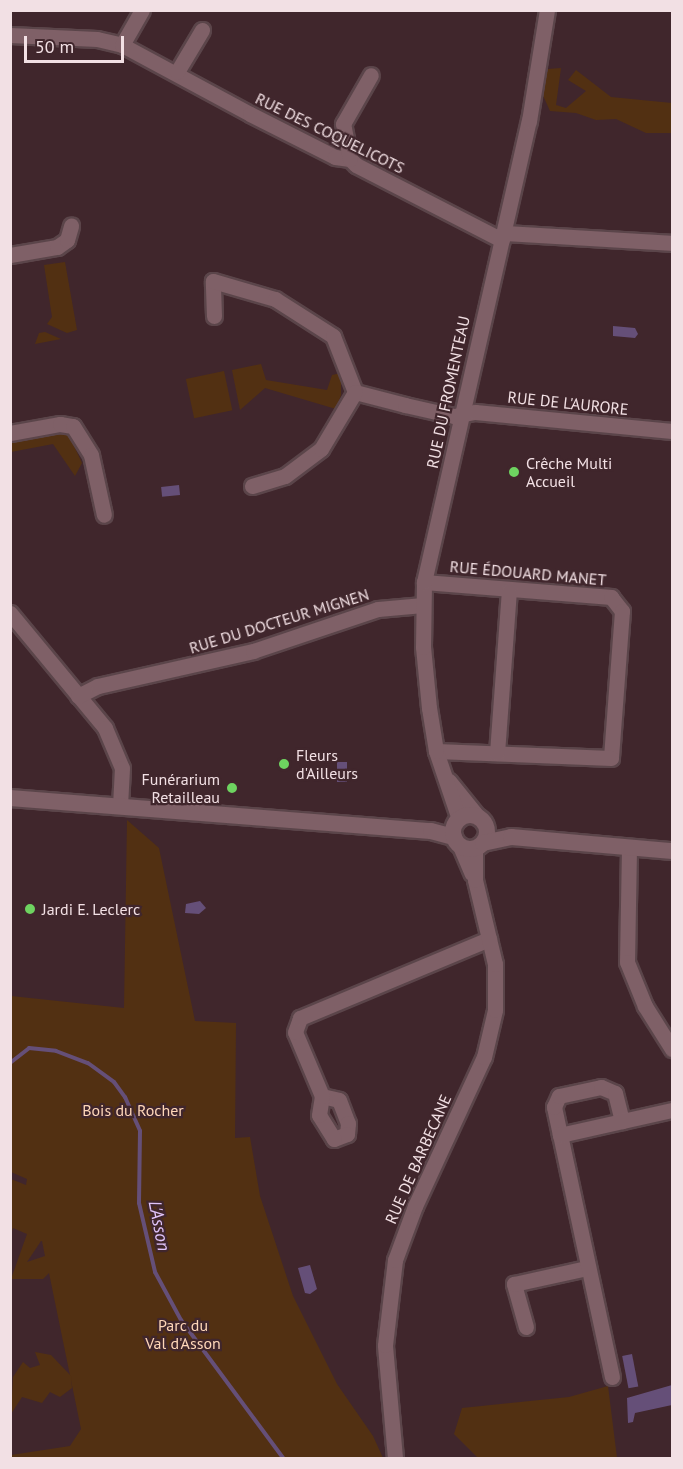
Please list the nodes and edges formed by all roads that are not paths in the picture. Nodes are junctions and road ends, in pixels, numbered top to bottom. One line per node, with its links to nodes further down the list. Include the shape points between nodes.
1 (142, 10): 5 (street)
2 (547, 10): 10 (street, RUE DU FROMENTEAU, via 542,58)
3 (202, 30): 6 (street)
4 (10, 35): 5 (street, RUE DES COQUELICOTS, via 97,39)
5 (122, 45): 6 (street, RUE DES COQUELICOTS, via 160,67)
6 (177, 72): 8 (street, RUE DES COQUELICOTS, via 335,157)
7 (371, 75): 8 (street, via 343,124)
8 (350, 159): 10 (street, RUE DES COQUELICOTS)
9 (71, 226): 12 (street, via 67,240 57,247)
10 (503, 237): 11 (street); 15 (street, RUE DU FROMENTEAU)
11 (671, 243)
12 (10, 255)
13 (214, 316): 14 (street, via 213,281 275,299 333,336)
14 (355, 392): 15 (street, RUE DE L'AURORE); 18 (street, via 321,449 285,476)
15 (461, 415): 16 (street, RUE DE L'AURORE, via 475,412); 20 (street, RUE DU FROMENTEAU)
16 (672, 431)
17 (10, 433): 19 (street, via 60,424 73,426 91,455)
18 (252, 486)
19 (104, 515)
20 (424, 582): 21 (street, RUE ÉDOUARD MANET); 22 (street, RUE DU FROMENTEAU)
21 (508, 590): 26 (street); 26 (street, RUE ÉDOUARD MANET, via 611,597 620,604 622,619 610,758)
22 (423, 605): 24 (street, RUE DU DOCTEUR MIGNEN, via 378,609 253,651 98,686); 25 (street, RUE DU FROMENTEAU, via 424,657)
23 (10, 613): 24 (street)
24 (77, 695): 29 (street, via 115,747 122,768)
25 (435, 751): 26 (street, RUE ÉDOUARD MANET); 27 (street, RUE DU FROMENTEAU)
26 (497, 753)
27 (449, 781): 30 (street, RUE DU FROMENTEAU); 31 (street, RUE DU FROMENTEAU)
28 (10, 798): 29 (main road)
29 (120, 806): 31 (main road)
30 (482, 821): 31 (main road); 31 (main road); 32 (main road)
31 (465, 836): 32 (main road); 35 (street, RUE DE BARBECANE)
32 (511, 837): 33 (main road)
33 (629, 848): 34 (main road); 36 (street, via 627,962 641,999)
34 (672, 851)
35 (489, 939): 37 (street, via 300,1018 295,1032); 44 (street, RUE DE BARBECANE, via 496,986 491,1036 415,1206 391,1283 385,1345)
36 (672, 1049)
37 (322, 1096)
38 (672, 1110): 39 (street)
39 (622, 1121): 40 (street); 40 (street, via 615,1093 601,1087 560,1096 554,1107)
40 (560, 1135): 41 (street)
41 (587, 1268): 42 (street, via 514,1284); 43 (street)
42 (526, 1327)
43 (612, 1377)
44 (395, 1458)

